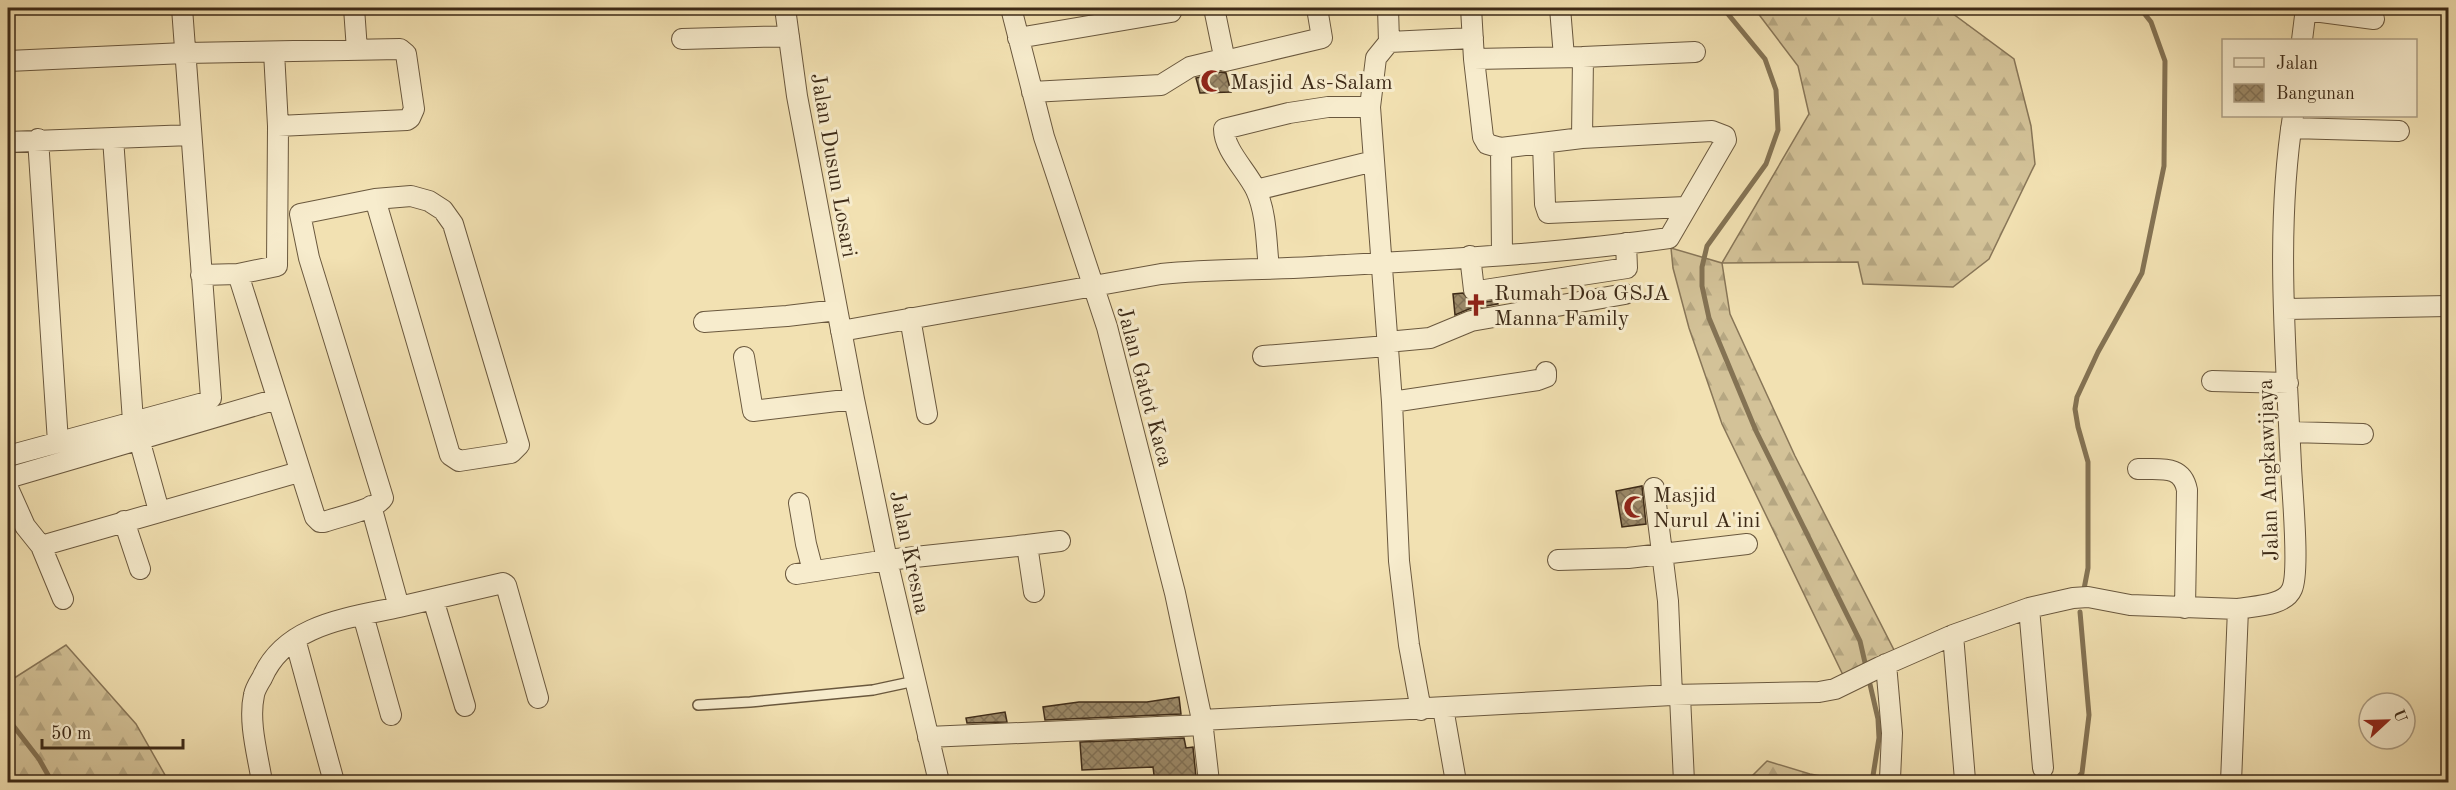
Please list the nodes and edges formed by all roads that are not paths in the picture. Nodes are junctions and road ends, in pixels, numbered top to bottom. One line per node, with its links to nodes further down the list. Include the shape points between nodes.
1 (182, 8): 22 (street)
2 (354, 8): 19 (street)
3 (785, 8): 13 (street, Jalan Dusun Losari)
4 (1011, 8): 14 (street, Jalan Gatot Kaca)
5 (1173, 8): 14 (street, via 1171,12)
6 (1214, 8): 25 (street)
7 (1317, 8): 25 (street, via 1322,38)
8 (1388, 8): 18 (street)
9 (1471, 8): 15 (street)
10 (1560, 8): 23 (street)
11 (2306, 9): 12 (street); 17 (street)
12 (2374, 19)
13 (789, 36): 16 (street); 59 (street, Jalan Dusun Losari)
14 (1018, 38): 28 (street, Jalan Gatot Kaca)
15 (1473, 38): 18 (street); 26 (street)
16 (682, 39)
17 (2302, 39)
18 (1389, 42): 29 (street, via 1376,58)
19 (357, 50): 20 (street); 31 (street, via 400,49 406,54 414,109 410,118)
20 (274, 52): 22 (street); 31 (street)
21 (1695, 52): 24 (street)
22 (185, 53): 27 (street); 33 (street)
23 (1563, 57): 24 (street); 26 (street)
24 (1584, 57): 35 (street)
25 (1223, 59): 28 (street, via 1190,67 1161,85)
26 (1474, 59): 39 (street, via 1483,137 1487,144)
27 (8, 61)
28 (1032, 92): 55 (street, Jalan Gatot Kaca)
29 (1370, 106): 40 (street); 41 (street, via 1328,107 1226,127 1223,131 1228,144)
30 (2292, 122): 32 (street); 58 (street, Jalan Angkawijaya, via 2285,179)
31 (278, 126): 45 (street)
32 (2398, 131)
33 (191, 135): 34 (street); 53 (street)
34 (113, 138): 36 (street); 73 (street)
35 (1582, 138): 38 (street); 43 (street, via 1712,130 1723,133 1726,140)
36 (38, 140): 37 (street); 77 (street)
37 (8, 142)
38 (1543, 143): 39 (street); 43 (street, via 1548,213)
39 (1501, 148): 47 (street)
40 (1374, 161): 41 (street); 50 (street)
41 (1256, 190): 52 (street, via 1264,215)
42 (375, 200): 42 (street, via 450,455 459,461 512,453 519,445 453,224 443,210 429,201 411,196); 44 (street)
43 (1686, 207): 46 (street, via 1669,238)
44 (300, 213): 45 (street); 49 (street)
45 (278, 215): 51 (street)
46 (1626, 243): 47 (street); 48 (street, via 1628,268 1478,291 1474,290)
47 (1502, 255): 48 (street)
48 (1470, 256): 50 (street)
49 (309, 258): 51 (street); 85 (street, via 383,498)
50 (1383, 262): 52 (street); 63 (street)
51 (277, 266): 54 (street)
52 (1269, 268): 55 (street, via 1161,274)
53 (201, 274): 54 (street); 73 (street, via 211,398)
54 (238, 274): 69 (street)
55 (1093, 286): 60 (street); 115 (street, Jalan Gatot Kaca, via 1136,437)
56 (1625, 294): 63 (street, via 1471,321 1430,338)
57 (2448, 306): 58 (street)
58 (2286, 309): 68 (street, Jalan Angkawijaya)
59 (837, 310): 61 (street); 62 (street, Jalan Dusun Losari)
60 (910, 318): 62 (street); 72 (street)
61 (704, 322)
62 (841, 331): 70 (street, Jalan Kresna)
63 (1387, 344): 64 (street); 71 (street)
64 (1263, 356)
65 (744, 357): 70 (street, via 753,411)
66 (1546, 372): 71 (street, via 1546,377 1538,380)
67 (2212, 381): 68 (street)
68 (2288, 383): 74 (street, Jalan Angkawijaya)
69 (278, 399): 76 (street); 80 (street)
70 (854, 399): 93 (street, Jalan Kresna)
71 (1392, 402): 113 (street, via 1399,561)
72 (927, 414)
73 (133, 420): 77 (street)
74 (2290, 432): 75 (street); 102 (street, Jalan Angkawijaya, via 2294,582 2288,595 2275,602)
75 (2363, 434)
76 (139, 439): 81 (street); 86 (street)
77 (58, 442): 78 (street)
78 (8, 456)
79 (2138, 469): 101 (street, via 2180,473 2185,480)
80 (299, 472): 85 (street, via 320,522); 86 (street)
81 (8, 478)
82 (8, 488): 91 (street, via 25,526)
83 (1654, 488): 92 (street)
84 (799, 503): 93 (street, via 806,544 805,572)
85 (371, 506): 99 (street)
86 (159, 512): 87 (street)
87 (124, 521): 91 (street); 95 (street)
88 (1060, 541): 90 (street)
89 (1746, 544): 92 (street)
90 (1027, 545): 93 (street); 96 (street)
91 (41, 546): 97 (street)
92 (1664, 554): 94 (street); 108 (street)
93 (887, 560): 107 (street, Jalan Kresna)
94 (1558, 560)
95 (140, 568)
96 (1034, 592)
97 (63, 599)
98 (433, 599): 99 (street); 109 (street, via 506,585); 111 (street)
99 (399, 607): 103 (street)
100 (2029, 608): 101 (street, Jalan Angkawijaya, via 2088,597 2130,605); 104 (street, Jalan Angkawijaya); 117 (street)
101 (2185, 608): 102 (street, Jalan Angkawijaya)
102 (2238, 609): 126 (street)
103 (363, 615): 105 (street, via 315,628); 114 (street)
104 (1953, 635): 106 (street, Jalan Angkawijaya); 119 (street)
105 (295, 639): 120 (street, via 268,664 254,695); 121 (street)
106 (1883, 666): 108 (street, Jalan Angkawijaya, via 1835,689 1819,692); 118 (street, via 1892,733)
107 (915, 681): 110 (lane, via 852,692); 116 (street, Jalan Kresna)
108 (1676, 696): 112 (street, Jalan Angkawijaya); 125 (street)
109 (538, 698)
110 (698, 705)
111 (465, 706)
112 (1443, 708): 113 (street, Jalan Angkawijaya); 124 (street)
113 (1420, 710): 115 (street, Jalan Angkawijaya)
114 (391, 715)
115 (1203, 722): 116 (street, Jalan Angkawijaya); 123 (street, Jalan Gatot Kaca)
116 (928, 737): 122 (street, Jalan Kresna)
117 (2043, 768)
118 (1890, 779)
119 (1965, 780)
120 (262, 783)
121 (334, 783)
122 (939, 783)
123 (1209, 783)
124 (1456, 783)
125 (1684, 783)
126 (2231, 783)

